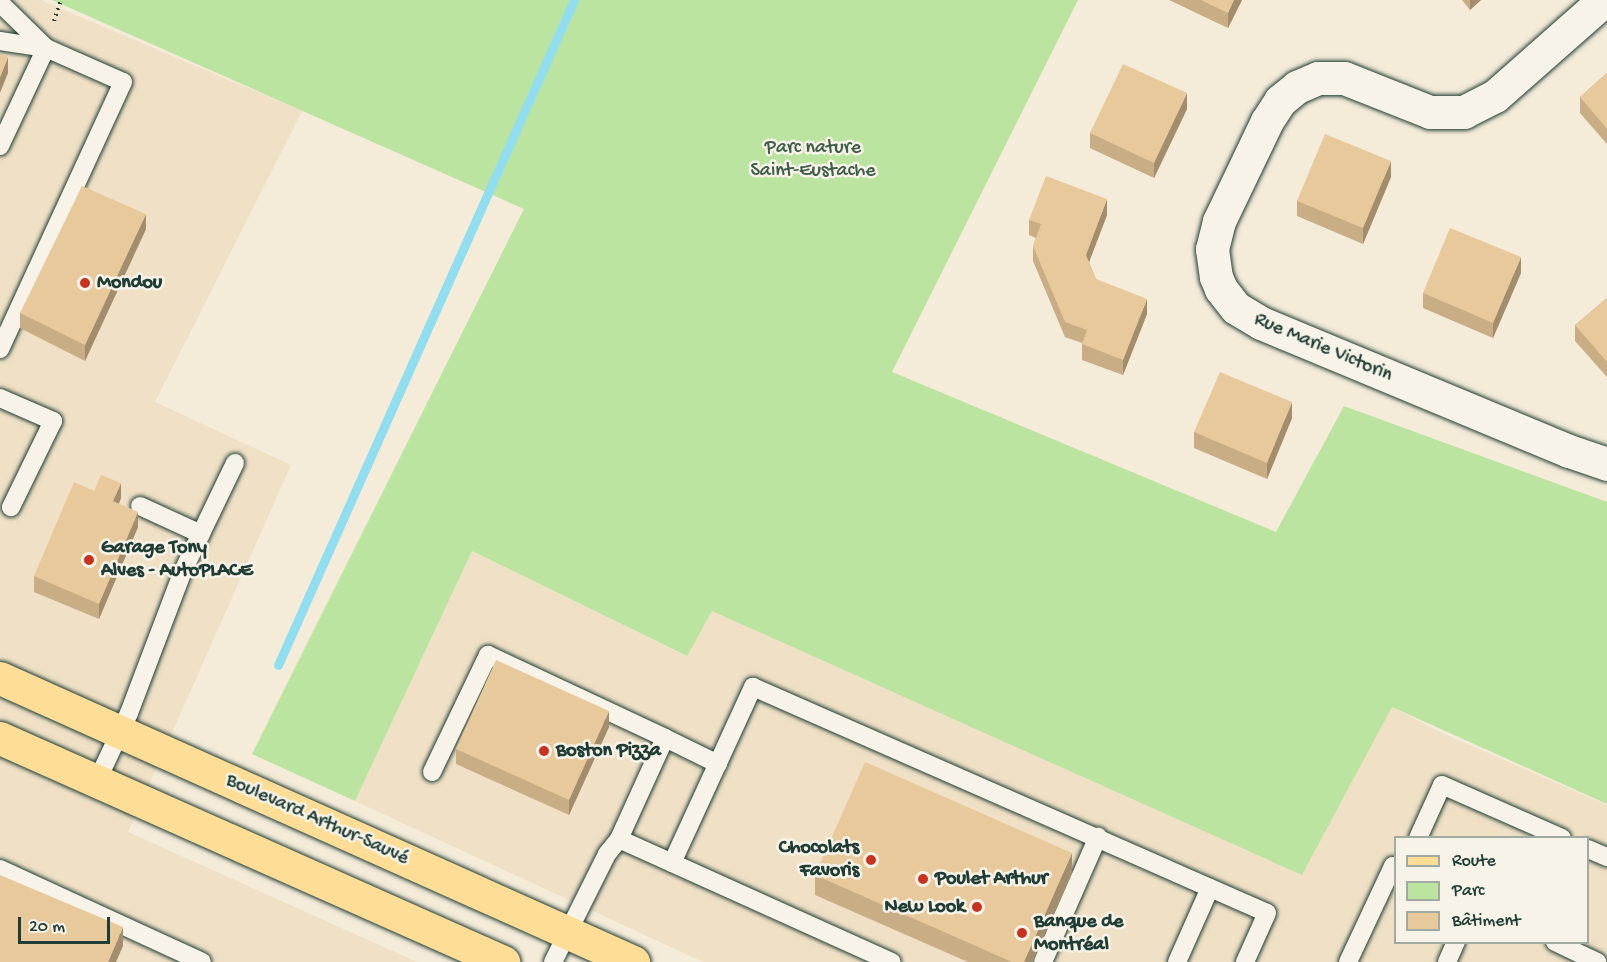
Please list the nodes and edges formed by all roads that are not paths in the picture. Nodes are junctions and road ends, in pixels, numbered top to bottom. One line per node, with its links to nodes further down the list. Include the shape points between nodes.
1 (1604, 0): 9 (street, Rue Marie Victorin, via 1495,96 1464,112 1430,111 1344,78 1318,78 1297,87 1280,101 1267,122 1219,221 1212,249 1221,289 1236,308 1261,323)
2 (0, 3): 4 (lane)
3 (0, 41): 4 (lane)
4 (46, 48): 5 (lane); 6 (lane, via 123,82)
5 (0, 146)
6 (0, 348)
7 (0, 398): 11 (lane, via 53,421)
8 (235, 463): 12 (lane)
9 (1607, 464)
10 (140, 506): 12 (lane)
11 (11, 507)
12 (201, 534): 14 (lane)
13 (0, 678): 14 (main road, Boulevard Arthur-Sauvé)
14 (120, 732): 19 (lane); 30 (main road, Boulevard Arthur-Sauvé)
15 (0, 738): 19 (main road)
16 (665, 738): 17 (lane); 18 (lane, via 488,655); 23 (lane)
17 (718, 764): 22 (lane, via 753,687); 26 (lane)
18 (432, 772)
19 (97, 781): 35 (main road)
20 (1418, 836): 21 (lane, via 1442,785)
21 (1560, 836)
22 (1098, 837): 29 (lane); 39 (lane)
23 (619, 839): 26 (lane); 30 (lane, via 607,854)
24 (1589, 850): 25 (lane)
25 (1607, 857)
26 (672, 863): 38 (lane)
27 (1394, 867): 42 (lane)
28 (0, 869): 33 (lane)
29 (1210, 888): 40 (lane); 41 (lane, via 1267,913)
30 (568, 933): 36 (lane); 37 (main road, Boulevard Arthur-Sauvé)
31 (1455, 944): 43 (lane)
32 (1559, 944): 44 (lane)
33 (164, 954): 34 (lane)
34 (202, 962)
35 (503, 962)
36 (553, 962)
37 (633, 962)
38 (892, 962)
39 (1043, 962)
40 (1177, 962)
41 (1245, 962)
42 (1348, 962)
43 (1447, 962)
44 (1597, 962)

